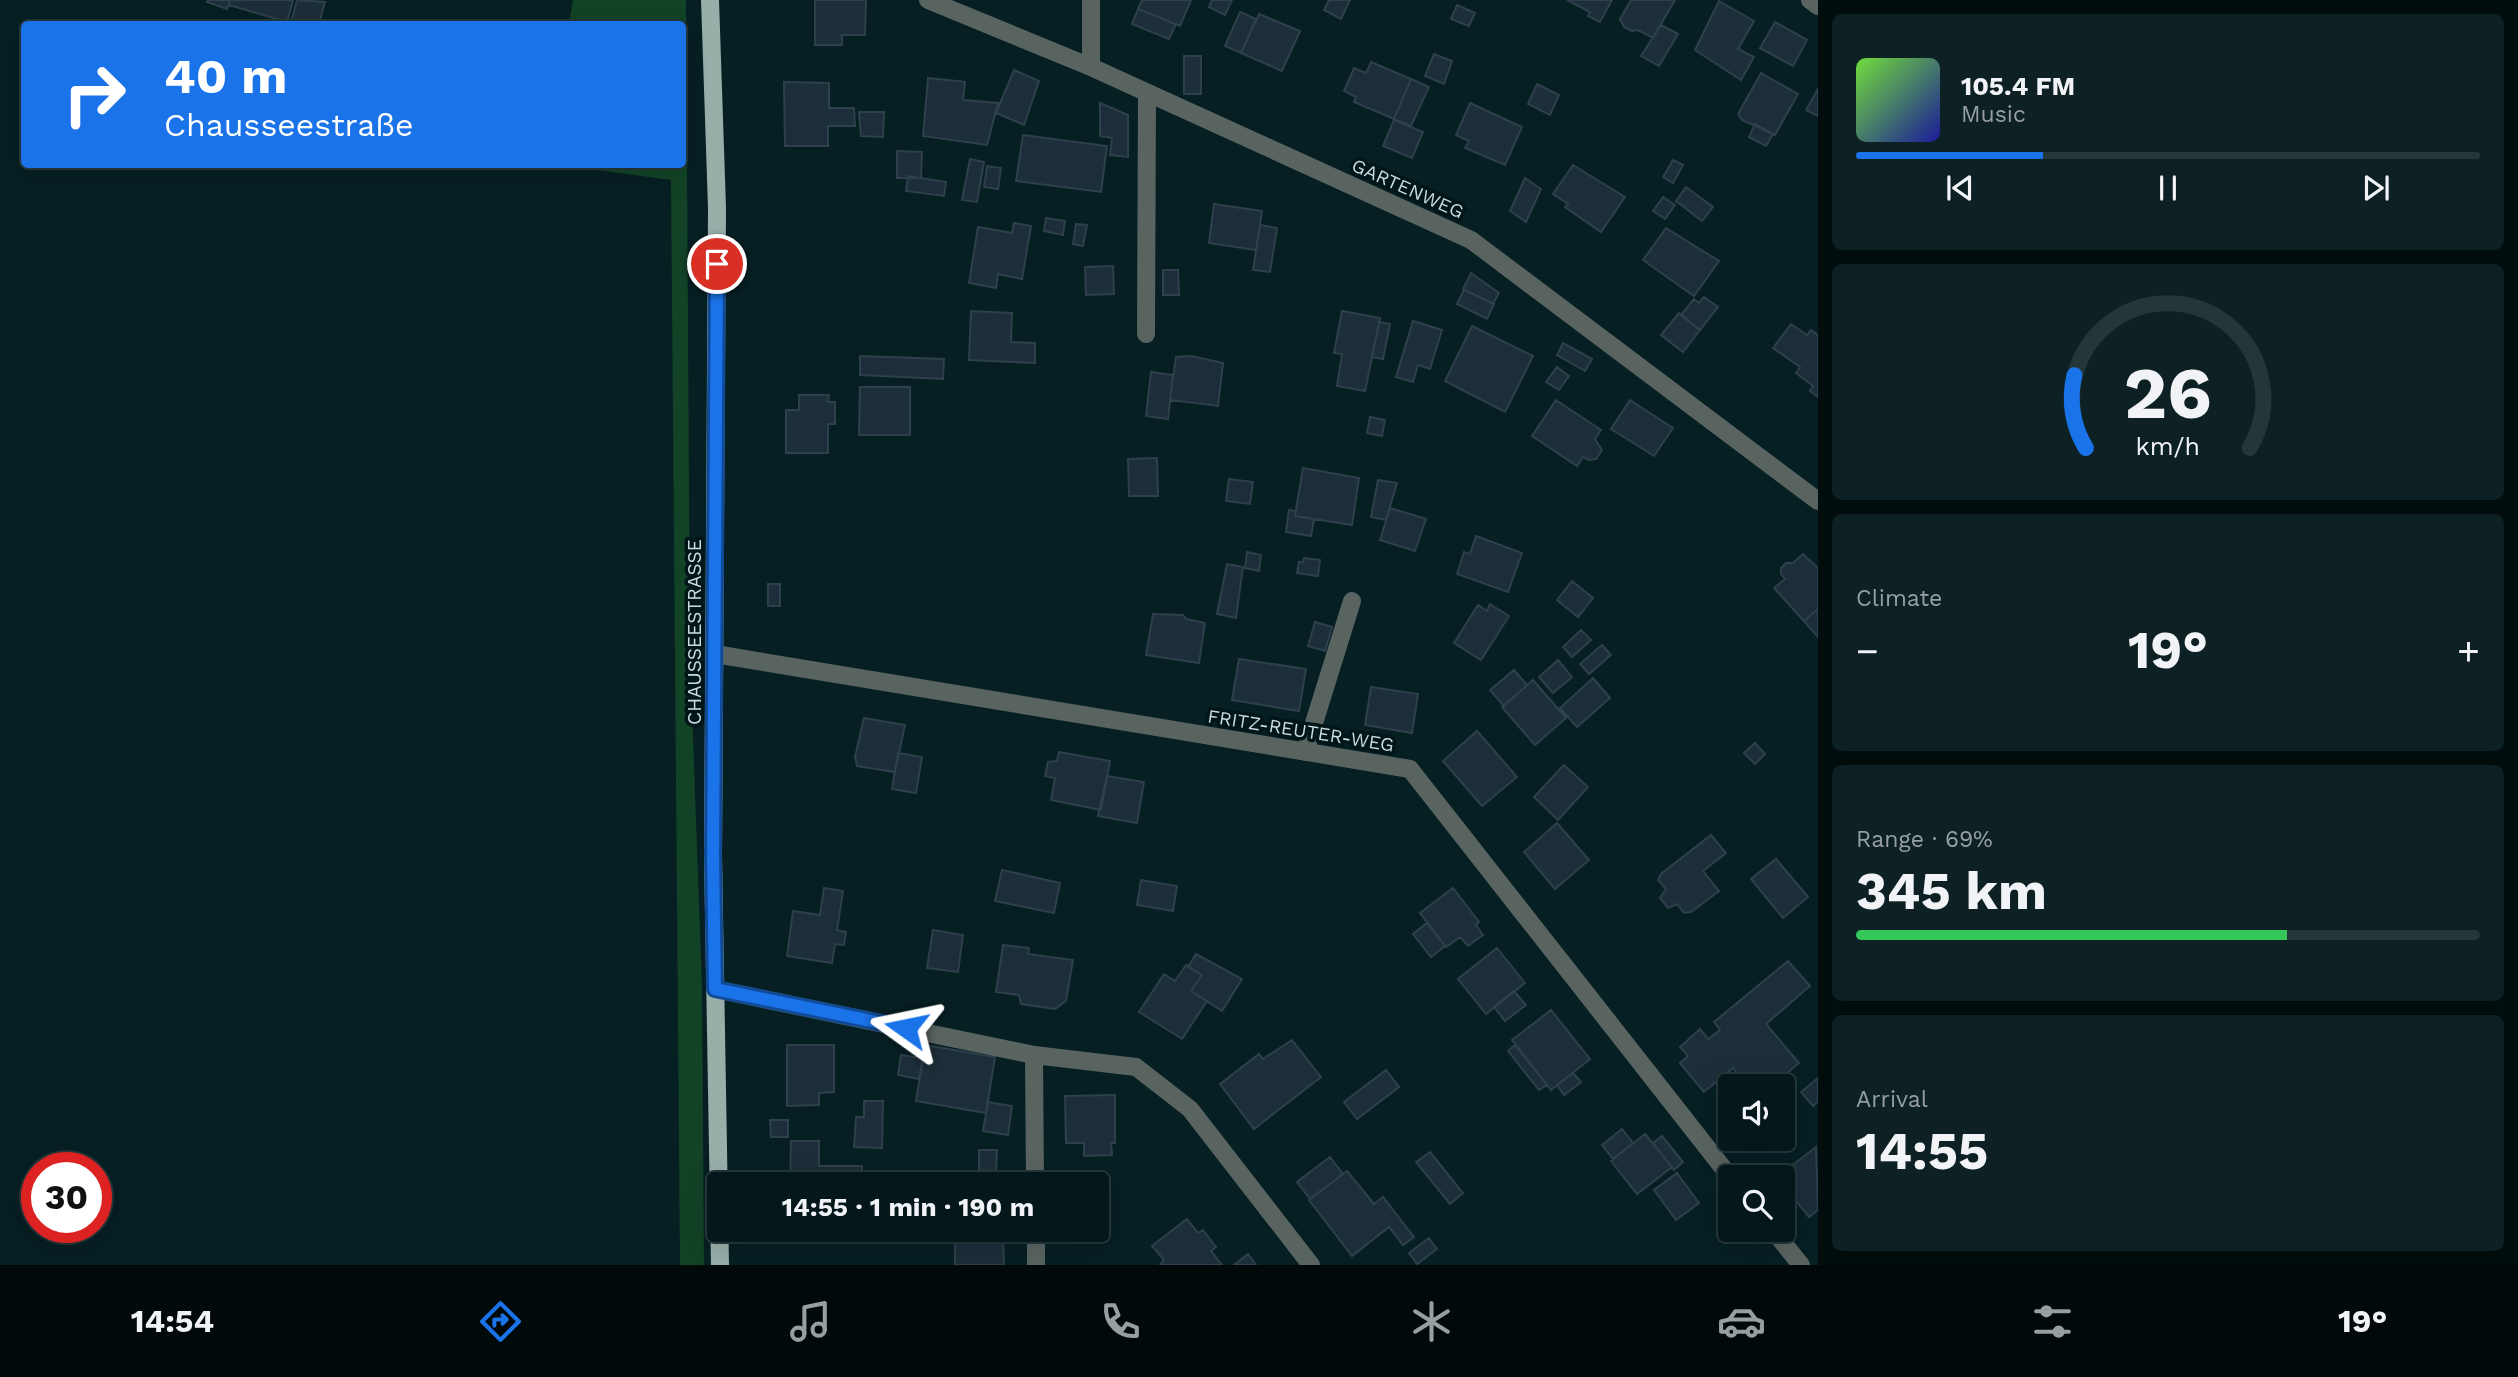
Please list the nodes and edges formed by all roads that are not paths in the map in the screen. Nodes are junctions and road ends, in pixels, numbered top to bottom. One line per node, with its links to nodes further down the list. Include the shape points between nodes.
1 (710, 0): 11 (main road, CHAUSSEESTRASSE, via 717,208)
2 (928, 0): 6 (street, GARTENWEG)
3 (1091, 0): 6 (street)
4 (1810, 0): 5 (street)
5 (1818, 6)
6 (1091, 67): 7 (street, GARTENWEG)
7 (1147, 93): 8 (street); 9 (street, GARTENWEG, via 1471,240)
8 (1146, 334)
9 (1818, 502)
10 (1352, 601): 12 (street)
11 (715, 654): 12 (street, FRITZ-REUTER-WEG); 13 (main road, CHAUSSEESTRASSE)
12 (1305, 752): 15 (street, FRITZ-REUTER-WEG, via 1410,769)
13 (715, 989): 14 (street); 19 (main road, CHAUSSEESTRASSE)
14 (1034, 1055): 16 (street); 21 (street, via 1136,1067 1190,1109)
15 (1721, 1165)
16 (1035, 1172)
17 (1036, 1242): 20 (street)
18 (1783, 1242): 22 (street)
19 (720, 1265)
20 (1036, 1265)
21 (1311, 1265)
22 (1801, 1265)

